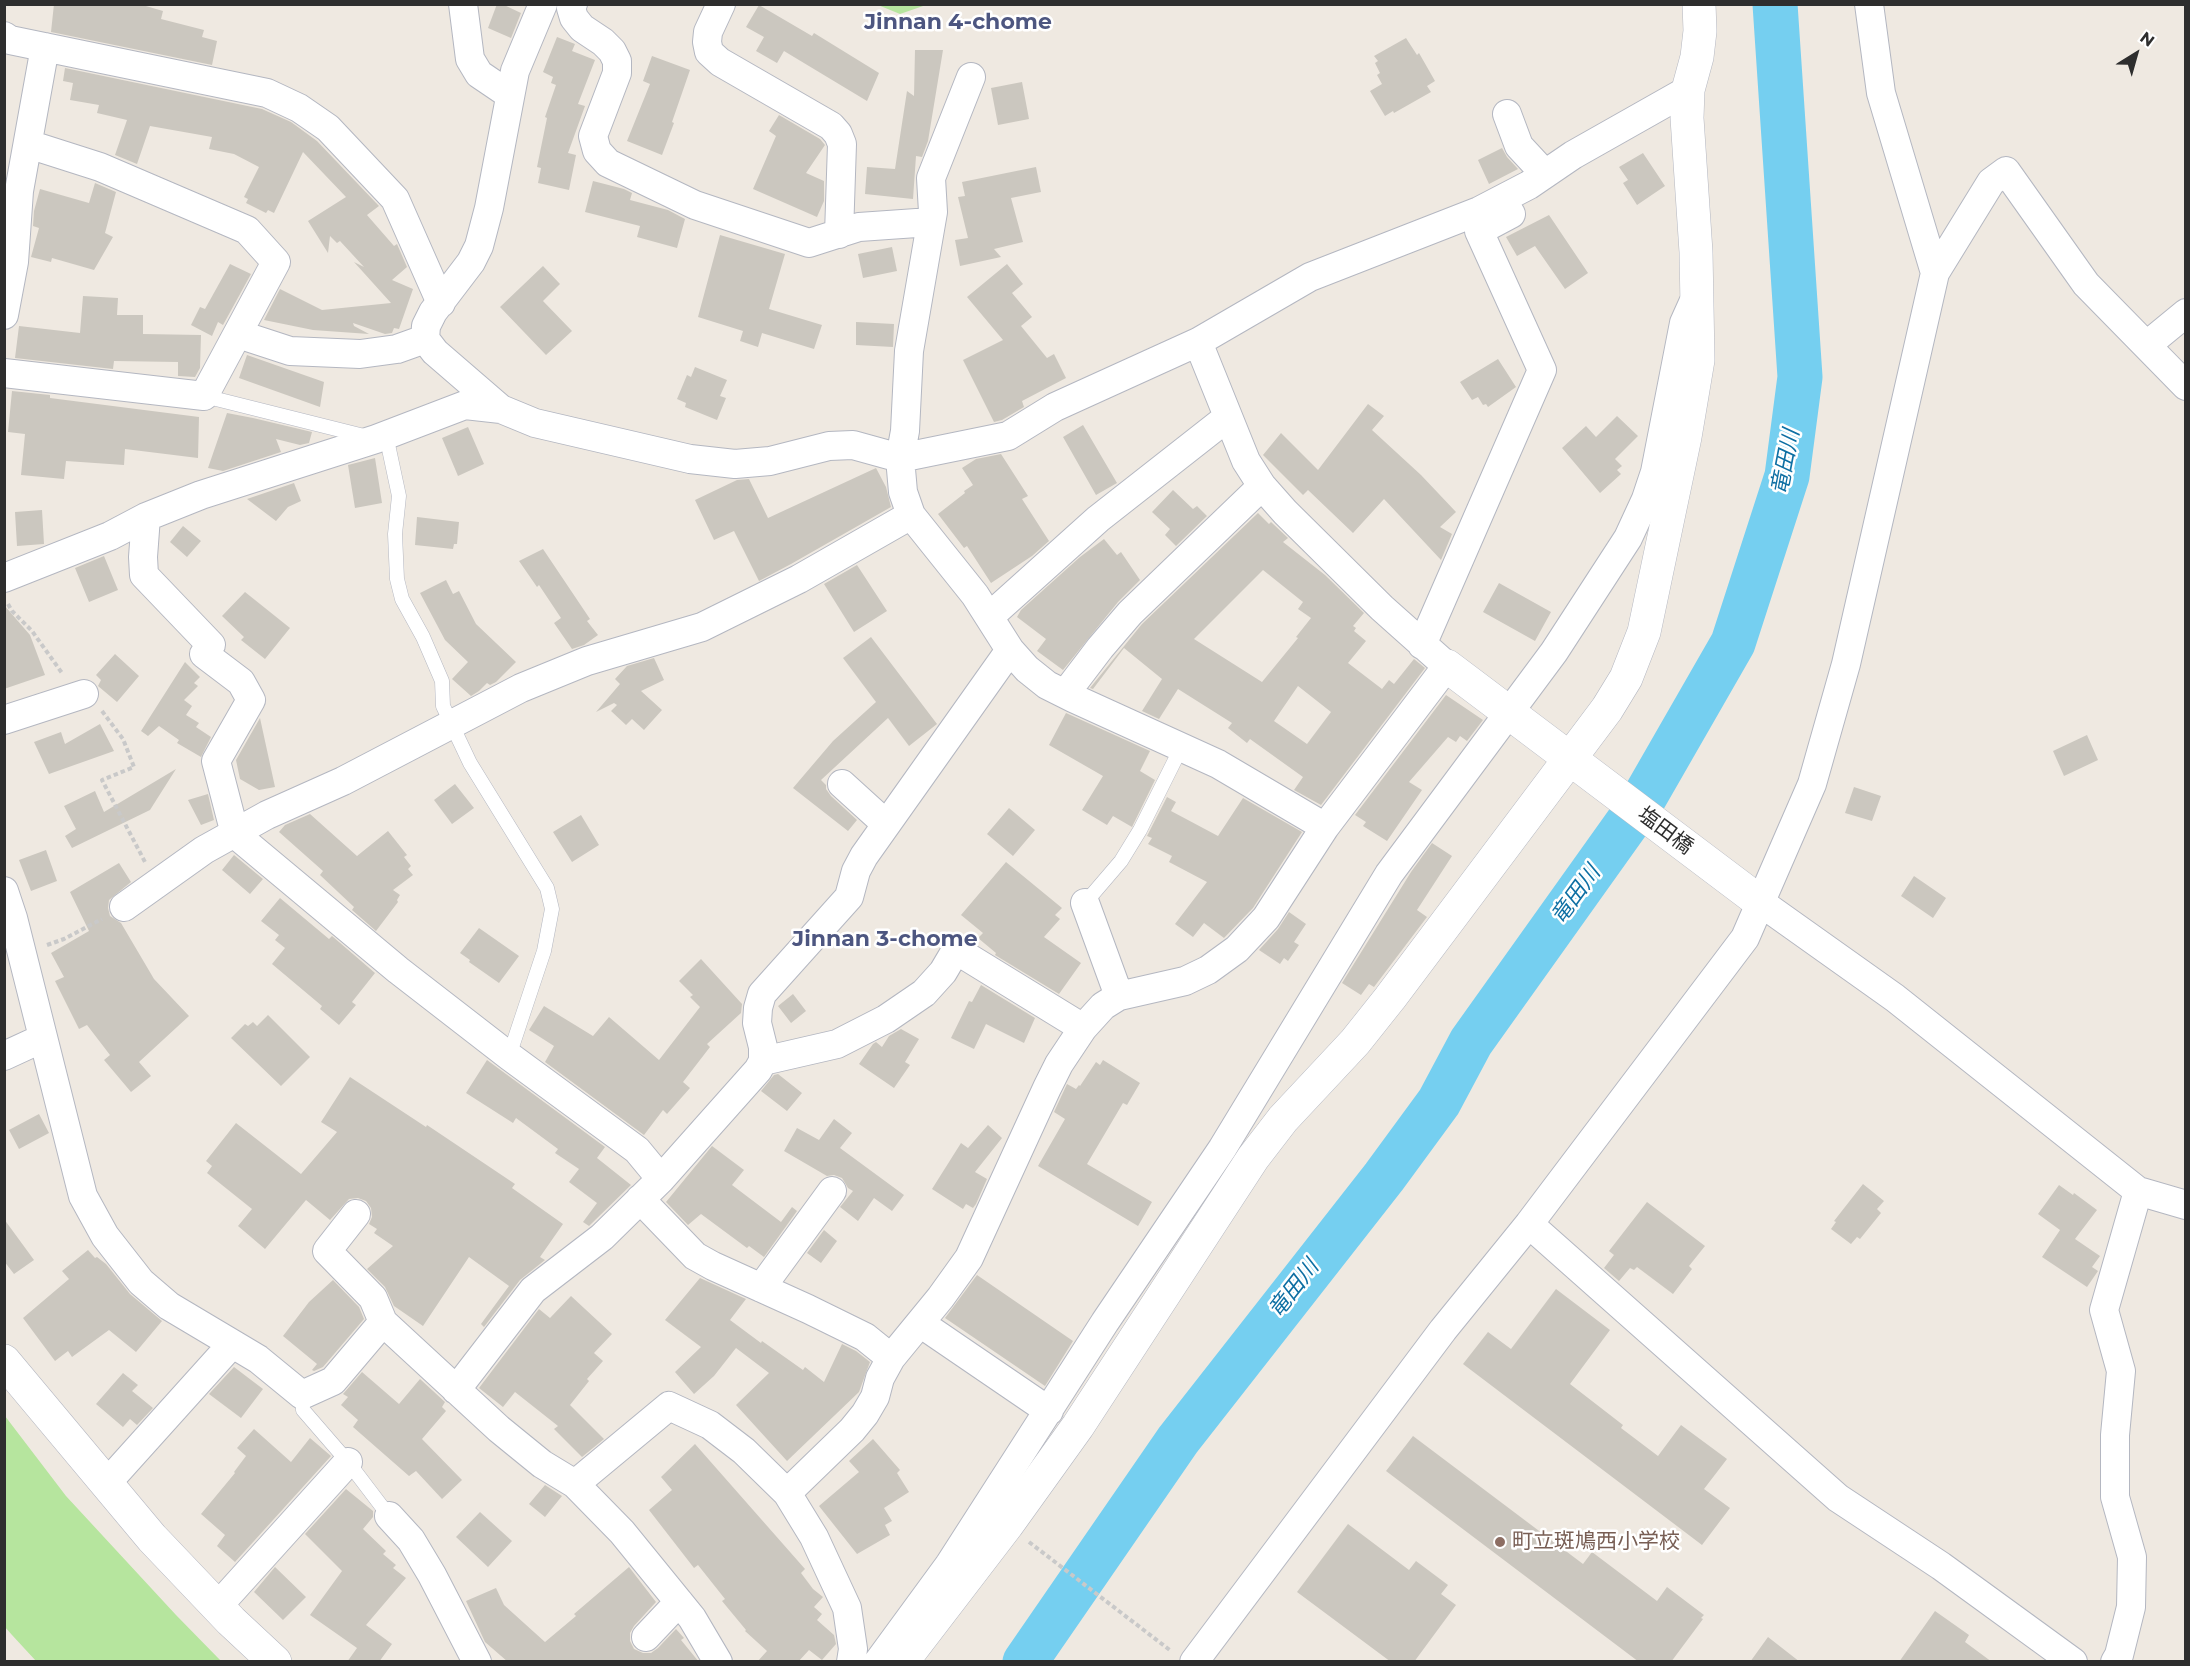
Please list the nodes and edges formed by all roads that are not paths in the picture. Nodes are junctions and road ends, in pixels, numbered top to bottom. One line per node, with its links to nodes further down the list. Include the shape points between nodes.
1 (463, 4): 11 (street, via 470,59 480,74)
2 (543, 4): 11 (street, via 515,70)
3 (573, 4): 17 (street, via 573,18 608,46 617,61 617,73 593,136 597,151 608,163 695,205 809,243)
4 (721, 4): 17 (street, via 708,32 709,52 838,134 842,144)
5 (1699, 4): 10 (street, via 1697,57)
6 (1869, 4): 18 (street, via 1881,93)
7 (4, 36): 8 (street)
8 (45, 47): 13 (street); 20 (street, via 267,93 299,108 328,128 395,199)
9 (971, 77): 16 (street, via 931,178)
10 (1688, 90): 14 (street); 19 (street)
11 (510, 95): 20 (street, via 478,246)
12 (1508, 114): 15 (street, via 1519,146)
13 (28, 144): 21 (street); 23 (street, via 100,166 247,230 276,262)
14 (1573, 154): 15 (street); 39 (street, via 1549,194 1479,231 1542,370)
15 (1545, 174): 25 (street, via 1479,212 1310,277)
16 (931, 222): 17 (street, via 860,227); 33 (street, via 909,351)
17 (839, 234)
18 (1935, 273): 26 (street, via 1991,182 2006,171 2086,284); 54 (street, via 1846,664 1812,784)
19 (1697, 294): 44 (street, via 1684,323 1647,499 1593,595); 48 (street, via 1698,360 1644,632 1626,678)
20 (441, 303): 24 (street, via 426,326)
21 (5, 312)
22 (2186, 313): 26 (street)
23 (238, 334): 24 (street, via 290,351 360,354 397,349); 29 (street)
24 (425, 339): 30 (street)
25 (1198, 342): 31 (street); 33 (street, via 1055,407 1008,436)
26 (2147, 345): 28 (street)
27 (4, 373): 29 (street)
28 (2186, 386)
29 (204, 396): 32 (lane)
30 (501, 409): 32 (street, via 465,405); 33 (street, via 535,423 690,459 735,464 759,462 829,446 853,445)
31 (1228, 417): 34 (street, via 1246,461); 38 (street, via 1098,519)
32 (381, 437): 36 (street, via 201,495); 46 (lane, via 399,496 395,534 397,579 402,599 442,681 443,706)
33 (900, 459): 35 (street, via 903,492)
34 (1262, 486): 39 (street); 43 (street, via 1130,613)
35 (911, 515): 38 (street); 46 (street, via 799,579 702,627 587,661 521,688)
36 (146, 518): 37 (street); 52 (street, via 144,575 212,645 204,654 241,682 251,700 216,761)
37 (4, 578)
38 (989, 617): 40 (street)
39 (1422, 645): 41 (street)
40 (1010, 650): 43 (street, via 1027,669); 50 (street)
41 (1447, 666): 44 (street, 塩田橋); 51 (street)
42 (84, 694): 45 (street)
43 (1065, 694): 47 (street)
44 (1509, 714): 48 (street, 塩田橋); 79 (street, via 1389,874 1222,1149)
45 (4, 720)
46 (452, 723): 52 (street); 62 (lane, via 470,763 547,888 552,909 544,951)
47 (1182, 746): 51 (street); 55 (lane, via 1121,861)
48 (1570, 760): 54 (street, 塩田橋); 95 (street, via 1355,1042 1283,1119 1253,1158 1078,1426)
49 (842, 784): 50 (street)
50 (886, 824): 63 (street, via 856,871 849,897 762,994 757,1023)
51 (1326, 827): 58 (street, via 1266,918 1237,949 1209,970 1185,981)
52 (234, 834): 56 (street, via 204,850); 62 (street)
53 (4, 891): 57 (street)
54 (1760, 902): 66 (street, via 1895,998); 70 (street, via 1745,938)
55 (1085, 903): 58 (street)
56 (124, 907)
57 (13, 958): 60 (street)
58 (1119, 996): 59 (street, via 1103,1006)
59 (1083, 1028): 63 (street, via 956,950 924,993 886,1019 837,1044); 73 (street, via 1047,1088 969,1258)
60 (43, 1038): 61 (street); 74 (street, via 83,1196 99,1227 141,1282 168,1306)
61 (4, 1056)
62 (509, 1056): 64 (street, via 637,1150)
63 (763, 1061): 64 (street)
64 (661, 1179): 67 (street)
65 (832, 1191): 71 (street)
66 (2138, 1191): 68 (street); 90 (street, via 2104,1310 2121,1371 2115,1497 2132,1557 2131,1607)
67 (640, 1200): 71 (street, via 695,1256); 77 (street, via 603,1237 533,1290)
68 (2186, 1205)
69 (356, 1214): 72 (street, via 327,1251 373,1298)
70 (1529, 1224): 88 (street); 96 (street, via 1838,1498 1941,1566)
71 (761, 1288): 75 (street, via 864,1337)
72 (383, 1322): 77 (street); 78 (street, via 333,1381)
73 (920, 1323): 75 (street); 79 (street)
74 (232, 1344): 78 (street, via 258,1359); 81 (street)
75 (891, 1358): 83 (street, via 865,1414)
76 (4, 1361): 81 (street)
77 (456, 1390): 82 (street, via 542,1464)
78 (302, 1395): 80 (lane, via 303,1410)
79 (1049, 1412): 94 (street, via 949,1565)
80 (348, 1462): 84 (lane); 86 (street)
81 (106, 1484): 86 (street)
82 (575, 1484): 83 (street, via 669,1406 710,1425); 85 (street, via 622,1532)
83 (787, 1492): 93 (street, via 814,1537 847,1608)
84 (389, 1516): 92 (street, via 411,1540)
85 (679, 1602): 87 (street); 89 (street)
86 (218, 1607): 91 (street)
87 (646, 1637)
88 (1185, 1658)
89 (714, 1659)
90 (2121, 1660)
91 (274, 1662)
92 (477, 1662)
93 (851, 1662)
94 (878, 1662)
95 (902, 1662)
96 (2073, 1662)

